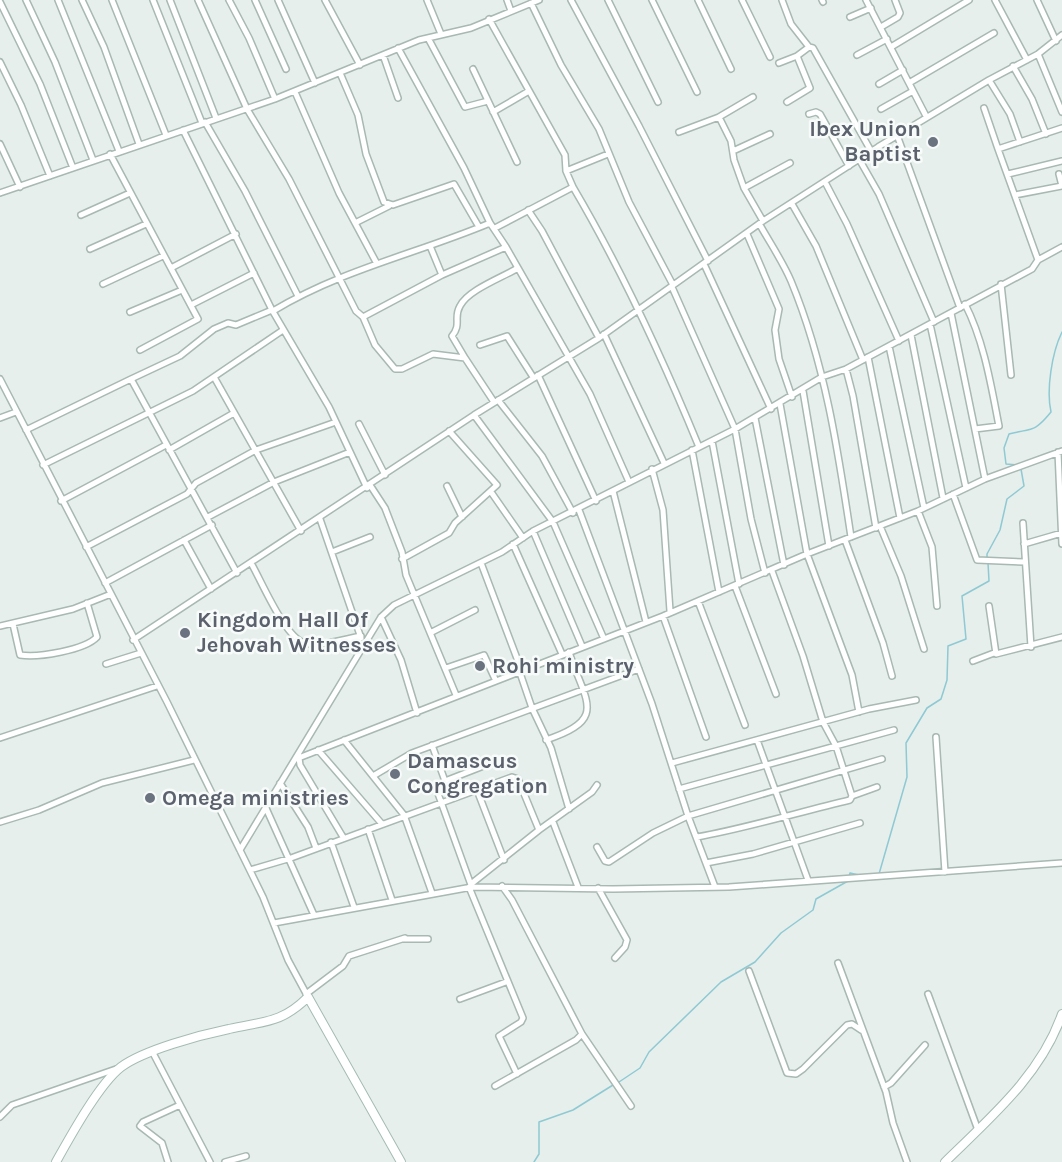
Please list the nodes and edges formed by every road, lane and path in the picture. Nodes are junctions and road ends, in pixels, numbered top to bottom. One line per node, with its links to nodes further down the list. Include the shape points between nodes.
1 (26, 0): 98 (street)
2 (58, 0): 92 (street)
3 (82, 0): 90 (street, via 104,47)
4 (112, 0): 86 (street)
5 (153, 0): 80 (street)
6 (170, 0): 79 (street)
7 (198, 0): 72 (street)
8 (229, 0): 67 (street)
9 (255, 0): 52 (street)
10 (278, 0): 58 (street)
11 (325, 0): 50 (street)
12 (427, 0): 34 (street)
13 (507, 0): 29 (street)
14 (539, 0): 27 (street)
15 (571, 0): 137 (street)
16 (608, 0): 69 (street)
17 (652, 0): 64 (street)
18 (698, 0): 54 (street)
19 (742, 0): 46 (street)
20 (782, 0): 40 (street, via 791,24)
21 (866, 0): 28 (street)
22 (895, 0): 32 (street, via 898,17)
23 (969, 0): 39 (street)
24 (995, 0): 47 (street)
25 (1037, 0): 38 (street)
26 (0, 2): 103 (street, via 27,54)
27 (531, 3): 29 (street); 96 (street, via 599,129)
28 (871, 8): 30 (street); 32 (street)
29 (511, 10): 31 (street)
30 (850, 17)
31 (489, 19): 34 (street, via 471,28); 62 (street)
32 (881, 27): 37 (street)
33 (994, 33): 59 (street)
34 (441, 34): 36 (street)
35 (1062, 35): 38 (street)
36 (428, 38): 41 (street); 68 (street, via 465,107)
37 (887, 39): 39 (street); 44 (street)
38 (1056, 41): 43 (street)
39 (891, 46): 55 (street)
40 (809, 47): 45 (street); 94 (street, via 816,52)
41 (398, 48): 42 (street); 108 (street)
42 (383, 54): 50 (street); 66 (street)
43 (1038, 54): 47 (street); 75 (street)
44 (857, 55)
45 (797, 56): 49 (street); 70 (street, via 811,86)
46 (770, 57)
47 (1027, 60): 51 (street)
48 (0, 62): 107 (street)
49 (779, 63)
50 (360, 65): 56 (street)
51 (1014, 66): 57 (street); 85 (street)
52 (286, 69)
53 (472, 69): 68 (street)
54 (731, 69)
55 (903, 70): 59 (street); 60 (street)
56 (340, 73): 58 (street); 119 (street, via 358,115 382,200)
57 (989, 80): 77 (street); 88 (street, via 1010,114)
58 (315, 83): 63 (street)
59 (909, 83): 61 (street)
60 (879, 84)
61 (913, 90): 73 (street); 77 (street)
62 (529, 91): 74 (street); 104 (street, via 565,155)
63 (295, 92): 67 (street); 122 (street)
64 (698, 92)
65 (753, 97): 78 (street)
66 (398, 98)
67 (275, 99): 72 (street)
68 (488, 101): 74 (street)
69 (658, 102)
70 (787, 102)
71 (984, 108): 91 (street)
72 (247, 109): 79 (street); 142 (street, via 289,179)
73 (881, 109)
74 (493, 112): 100 (street)
75 (1062, 112)
76 (809, 114): 102 (street, via 820,114)
77 (926, 116): 87 (street)
78 (719, 117): 83 (street); 93 (street)
79 (216, 118): 80 (street)
80 (204, 122): 82 (street); 147 (street, via 245,191)
81 (1062, 128): 85 (street)
82 (183, 130): 86 (street); 128 (street)
83 (679, 132)
84 (770, 134): 93 (street)
85 (1046, 134): 88 (street)
86 (166, 135): 90 (street)
87 (897, 135): 94 (street); 149 (street)
88 (1020, 142): 91 (street)
89 (0, 144): 112 (street)
90 (139, 144): 92 (street)
91 (998, 148): 105 (street)
92 (119, 151): 95 (street)
93 (734, 151): 114 (street)
94 (871, 152): 97 (street)
95 (110, 154): 98 (street); 116 (street)
96 (608, 154): 104 (street); 145 (street)
97 (859, 159): 102 (street); 155 (street, via 883,204)
98 (93, 160): 103 (street)
99 (1062, 161): 105 (street)
100 (517, 162)
101 (790, 163): 114 (street)
102 (849, 166): 109 (street)
103 (73, 168): 107 (street)
104 (566, 171): 113 (street)
105 (1008, 174): 117 (street)
106 (1059, 174): 111 (street)
107 (50, 176): 112 (street)
108 (469, 180): 110 (street); 123 (street)
109 (825, 182): 118 (street); 159 (street)
110 (454, 184): 119 (street); 126 (street)
111 (1062, 186): 117 (street)
112 (20, 187): 115 (street)
113 (573, 187): 120 (street); 151 (street)
114 (744, 188): 124 (street)
115 (0, 193)
116 (130, 194): 121 (street); 125 (street)
117 (1015, 195): 135 (street)
118 (792, 204): 124 (street); 165 (street, via 816,246)
119 (389, 206): 122 (street)
120 (528, 210): 127 (street); 158 (street)
121 (81, 215)
122 (355, 223): 136 (street)
123 (490, 223): 126 (street); 127 (street)
124 (762, 223): 129 (street); 170 (street, via 790,280)
125 (146, 224): 133 (street); 134 (street)
126 (479, 227): 130 (street)
127 (495, 228): 131 (street)
128 (236, 234): 138 (street); 140 (street)
129 (747, 234): 137 (street); 174 (street, via 779,309 775,330)
130 (430, 246): 136 (street); 141 (street)
131 (506, 247): 139 (street); 141 (street)
132 (1062, 247): 135 (street)
133 (90, 249)
134 (163, 256): 138 (street); 143 (street)
135 (1038, 261): 144 (street, via 1032,269)
136 (376, 262): 142 (street)
137 (706, 262): 145 (street); 177 (street)
138 (171, 268): 146 (street)
139 (518, 268): 163 (street); 164 (street, via 467,295 459,308 458,330 452,336)
140 (254, 273): 148 (street); 150 (street)
141 (442, 275): 154 (street)
142 (340, 278): 147 (street); 154 (street)
143 (103, 284)
144 (1001, 284): 149 (street); 167 (street)
145 (673, 286): 151 (street); 186 (street)
146 (182, 290): 148 (street); 152 (street)
147 (298, 296): 150 (street)
148 (191, 305): 162 (street, via 197,321)
149 (962, 306): 153 (street); 187 (street, via 974,324 986,361 999,426)
150 (273, 310): 156 (street); 172 (street, via 214,329 180,356)
151 (638, 311): 158 (street); 191 (street)
152 (130, 312)
153 (951, 312): 155 (street); 187 (street)
154 (363, 317): 164 (street, via 375,345 395,369 433,354)
155 (932, 323): 157 (street); 207 (street)
156 (284, 330): 169 (street); 184 (street)
157 (910, 335): 159 (street); 211 (street)
158 (602, 336): 163 (street); 197 (street)
159 (899, 341): 161 (street)
160 (480, 345): 168 (street, via 507,336)
161 (889, 346): 165 (street); 214 (street)
162 (140, 350)
163 (568, 356): 168 (street); 203 (street, via 598,410)
164 (465, 358): 175 (street)
165 (865, 358): 166 (street); 218 (street)
166 (846, 369): 170 (street); 223 (street)
167 (1011, 375)
168 (536, 376): 175 (street); 213 (street)
169 (214, 377): 179 (street); 180 (street)
170 (822, 377): 173 (street); 229 (street, via 838,450)
171 (0, 379): 178 (street)
172 (131, 380): 180 (street); 188 (street)
173 (804, 391): 174 (street); 234 (street)
174 (792, 397): 176 (street)
175 (496, 401): 181 (street); 215 (street, via 542,456)
176 (780, 404): 177 (street); 237 (street)
177 (771, 409): 183 (street)
178 (16, 412): 182 (street); 188 (street)
179 (234, 413): 192 (street); 193 (street)
180 (149, 414): 192 (street); 198 (street)
181 (474, 415): 189 (street); 220 (street)
182 (0, 418)
183 (755, 418): 186 (street); 242 (street)
184 (336, 422): 193 (street); 196 (street)
185 (359, 424): 200 (street)
186 (735, 429): 190 (street); 243 (street, via 752,519)
187 (975, 429): 201 (street)
188 (26, 430): 198 (street)
189 (449, 431): 200 (street); 209 (street, via 496,482)
190 (712, 441): 191 (street); 246 (street)
191 (699, 447): 194 (street)
192 (168, 448): 206 (street); 212 (street)
193 (256, 450): 202 (street); 206 (street)
194 (692, 450): 197 (street); 248 (street)
195 (1060, 451): 201 (street); 226 (street)
196 (350, 452): 202 (street); 204 (street)
197 (664, 463): 199 (street)
198 (43, 465): 212 (street)
199 (652, 469): 203 (street); 256 (street, via 663,510)
200 (385, 475): 204 (street)
201 (985, 479): 207 (street)
202 (274, 482): 216 (street); 224 (street)
203 (629, 482): 208 (street)
204 (369, 486): 219 (street); 238 (street, via 385,508)
205 (447, 486): 217 (street)
206 (192, 488): 216 (street); 235 (street)
207 (966, 488): 210 (street)
208 (613, 490): 213 (street); 259 (street)
209 (491, 492): 217 (street); 228 (street)
210 (953, 494): 211 (street); 239 (street, via 977,560)
211 (943, 498): 214 (street)
212 (61, 501): 235 (street)
213 (596, 501): 215 (street)
214 (921, 509): 218 (street); 253 (street, via 932,547)
215 (576, 512): 220 (street); 263 (street)
216 (208, 517): 222 (street)
217 (462, 517): 238 (street, via 449,533)
218 (900, 518): 223 (street)
219 (320, 519): 224 (street); 236 (street)
220 (553, 522): 225 (street); 266 (street)
221 (1023, 523): 232 (street)
222 (212, 525): 230 (street); 244 (street)
223 (878, 527): 229 (street); 271 (street, via 903,584)
224 (301, 531): 240 (street)
225 (533, 531): 228 (street); 269 (street)
226 (1061, 533): 232 (street); 233 (street)
227 (370, 537): 236 (street)
228 (524, 538): 231 (street)
229 (848, 538): 234 (street); 281 (street)
230 (184, 540): 245 (street); 247 (street)
231 (513, 544): 241 (street); 275 (street)
232 (1024, 544): 239 (street)
233 (1062, 544)
234 (829, 546): 237 (street)
235 (86, 547): 245 (street)
236 (333, 552): 264 (street)
237 (807, 554): 242 (street); 290 (street, via 852,675)
238 (402, 559): 250 (street)
239 (1024, 562): 270 (street)
240 (251, 563): 244 (street); 264 (street, via 291,636 305,643)
241 (481, 563): 250 (street); 280 (street)
242 (784, 565): 243 (street)
243 (768, 572): 246 (street); 291 (street, via 803,656)
244 (237, 573): 247 (street)
245 (105, 583): 249 (street)
246 (737, 585): 248 (street); 285 (street)
247 (211, 589): 267 (street)
248 (719, 592): 251 (street)
249 (111, 594): 252 (street); 267 (street)
250 (415, 595): 258 (street, via 394,605); 262 (street)
251 (698, 601): 256 (street); 292 (street)
252 (87, 603): 260 (street); 260 (street, via 97,637 75,647 43,655 20,655)
253 (937, 606)
254 (989, 606): 274 (street)
255 (475, 610): 262 (street)
256 (670, 611): 257 (street)
257 (663, 616): 259 (street); 295 (street)
258 (381, 617): 268 (street); 289 (street, via 401,660)
259 (646, 622): 263 (street)
260 (13, 624): 261 (street)
261 (0, 626)
262 (432, 632): 278 (street)
263 (624, 632): 266 (street); 279 (street)
264 (361, 636): 268 (street)
265 (1062, 637): 270 (street)
266 (604, 639): 269 (street)
267 (133, 640): 273 (street)
268 (364, 645): 303 (street)
269 (582, 646): 272 (street)
270 (1031, 647): 274 (street, via 1001,655)
271 (924, 649)
272 (569, 652): 275 (street); 284 (street)
273 (141, 653): 277 (street); 283 (street)
274 (994, 653): 276 (street)
275 (562, 654): 280 (street)
276 (973, 661)
277 (105, 664)
278 (446, 668): 282 (street, via 484,655); 286 (street)
279 (639, 669): 284 (street); 306 (street)
280 (520, 670): 282 (street); 288 (street)
281 (892, 676)
282 (495, 679): 286 (street)
283 (157, 686): 296 (street); 305 (street)
284 (581, 690): 288 (street); 298 (street, via 588,709 586,720)
285 (776, 694)
286 (456, 695): 289 (street)
287 (916, 700): 290 (street)
288 (532, 708): 298 (street); 300 (street)
289 (417, 712): 297 (street)
290 (860, 712): 291 (street)
291 (823, 722): 299 (street); 301 (street)
292 (745, 725)
293 (894, 730): 301 (street)
294 (936, 736): 343 (street)
295 (706, 737)
296 (0, 738)
297 (344, 740): 302 (street); 310 (street)
298 (546, 740): 321 (street, via 560,772)
299 (757, 740): 306 (street); 307 (street)
300 (432, 745): 310 (street, via 395,761); 311 (street)
301 (836, 746): 307 (street); 309 (street)
302 (318, 750): 303 (street); 328 (street)
303 (297, 759): 312 (street); 331 (street)
304 (882, 759): 309 (street)
305 (194, 760): 325 (street, via 102,783); 337 (street)
306 (672, 763): 316 (street)
307 (766, 765): 316 (street); 317 (street)
308 (481, 767): 311 (street)
309 (844, 771): 317 (street); 318 (street)
310 (373, 776): 322 (street)
311 (445, 781): 319 (street, via 436,788)
312 (280, 783): 320 (street); 335 (street, via 308,827)
313 (597, 784): 321 (street)
314 (877, 787): 318 (street)
315 (477, 789): 319 (street); 330 (street, via 515,777); 339 (street)
316 (679, 789): 323 (street)
317 (775, 791): 323 (street); 324 (street)
318 (852, 796): 324 (street, via 850,800)
319 (441, 803): 322 (street); 345 (street)
320 (265, 806): 337 (street); 338 (street)
321 (569, 809): 326 (street)
322 (404, 815): 328 (street); 351 (street)
323 (688, 816): 332 (street); 336 (street, via 609,862)
324 (784, 816): 332 (street); 333 (street)
325 (0, 822)
326 (553, 822): 330 (street); 348 (street)
327 (860, 823): 333 (street)
328 (382, 824): 329 (street)
329 (368, 829): 331 (street); 353 (street)
330 (539, 830): 339 (street)
331 (343, 837): 334 (street)
332 (697, 837): 340 (street)
333 (793, 841): 340 (street); 344 (street)
334 (331, 842): 335 (street); 354 (street)
335 (316, 848): 338 (street)
336 (597, 848)
337 (240, 850): 342 (street)
338 (291, 858): 342 (street); 355 (street)
339 (504, 860): 345 (street)
340 (706, 863): 349 (street)
341 (1062, 863): 343 (street)
342 (250, 870): 356 (street)
343 (945, 872): 344 (street)
344 (808, 880): 349 (street)
345 (471, 886): 346 (street); 351 (street); 361 (street)
346 (502, 886): 347 (street); 352 (street)
347 (509, 886): 348 (street); 352 (street)
348 (578, 887): 350 (street)
349 (715, 887): 350 (street)
350 (598, 888): 358 (street, via 627,940)
351 (432, 893): 353 (street)
352 (508, 893): 367 (street)
353 (392, 900): 354 (street)
354 (354, 907): 355 (street)
355 (314, 915): 356 (street)
356 (274, 923): 363 (street)
357 (428, 939): 363 (street, via 404,938 349,956 343,966)
358 (615, 958)
359 (838, 963): 366 (street)
360 (748, 971): 366 (street, via 787,1073 796,1074 803,1069 847,1025)
361 (506, 982): 364 (street); 371 (street, via 523,1018 499,1036)
362 (928, 994): 377 (street)
363 (307, 996): 369 (street, via 291,1013 275,1020 208,1034); 383 (street)
364 (460, 999)
365 (1062, 1014): 377 (street, via 1037,1065)
366 (862, 1031): 373 (street)
367 (582, 1034): 371 (street); 375 (street)
368 (925, 1045): 373 (street)
369 (153, 1053): 370 (street); 374 (street)
370 (121, 1068): 376 (street, via 12,1105); 379 (street, via 95,1100)
371 (517, 1074): 372 (street)
372 (495, 1086)
373 (884, 1087): 384 (street)
374 (180, 1106): 380 (street, via 140,1126 162,1143); 381 (street)
375 (631, 1106)
376 (0, 1117)
377 (978, 1130): 385 (street)
378 (246, 1156): 382 (street)
379 (56, 1162)
380 (168, 1162)
381 (210, 1162)
382 (225, 1162)
383 (401, 1162)
384 (907, 1162)
385 (945, 1162)

